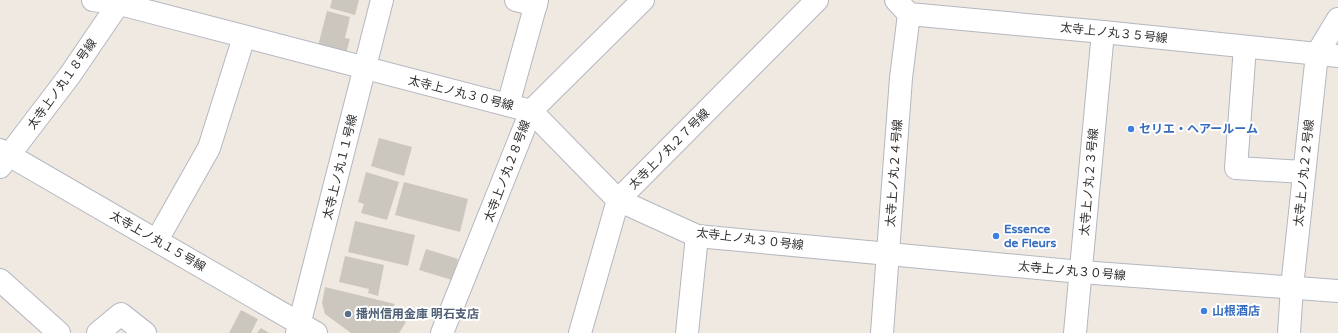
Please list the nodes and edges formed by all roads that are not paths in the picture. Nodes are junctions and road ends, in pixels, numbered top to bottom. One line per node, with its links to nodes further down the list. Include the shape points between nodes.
1 (93, 0): 5 (street, 太寺上ノ丸３０号線)
2 (382, 0): 13 (street, 太寺上ノ丸１１号線)
3 (643, 0): 15 (street, 太寺上ノ丸２８号線)
4 (817, 0): 18 (street, 太寺上ノ丸２７号線)
5 (121, 2): 10 (street, 太寺上ノ丸３０号線); 16 (street, 太寺上ノ丸１８号線, via 70,75)
6 (530, 2): 14 (street)
7 (902, 7): 9 (street, 太寺上ノ丸３５号線); 21 (street, 太寺上ノ丸２４号線)
8 (1338, 19): 12 (street, 太寺上ノ丸２２号線)
9 (1103, 32): 11 (street, 太寺上ノ丸３５号線); 22 (street, 太寺上ノ丸２３号線)
10 (244, 37): 13 (street, 太寺上ノ丸３０号線); 20 (street, via 209,148)
11 (1245, 46): 12 (street, 太寺上ノ丸３５号線); 17 (street, via 1236,168)
12 (1327, 55): 17 (street, 太寺上ノ丸２２号線)
13 (365, 69): 14 (street, 太寺上ノ丸３０号線); 26 (street, 太寺上ノ丸１１号線)
14 (508, 105): 15 (street, 太寺上ノ丸３０号線)
15 (531, 111): 18 (street, 太寺上ノ丸３０号線); 30 (street, 太寺上ノ丸２８号線)
16 (3, 157): 20 (street, 太寺上ノ丸１５号線)
17 (1304, 172): 24 (street, 太寺上ノ丸２２号線)
18 (618, 200): 19 (street, 太寺上ノ丸３０号線); 31 (street, 太寺上ノ丸２７号線)
19 (697, 236): 21 (street, 太寺上ノ丸３０号線); 32 (street)
20 (157, 240): 26 (street, 太寺上ノ丸１５号線)
21 (889, 254): 22 (street, 太寺上ノ丸３０号線); 33 (street, 太寺上ノ丸２４号線)
22 (1081, 272): 24 (street, 太寺上ノ丸３０号線); 34 (street, 太寺上ノ丸２３号線)
23 (0, 280): 27 (street)
24 (1292, 287): 25 (street, 太寺上ノ丸３０号線); 35 (street, 太寺上ノ丸２２号線)
25 (1338, 291)
26 (304, 330)
27 (59, 333)
28 (98, 333): 29 (street, via 121,314)
29 (145, 333)
30 (442, 333)
31 (580, 333)
32 (687, 333)
33 (882, 333)
34 (1075, 333)
35 (1289, 333)

